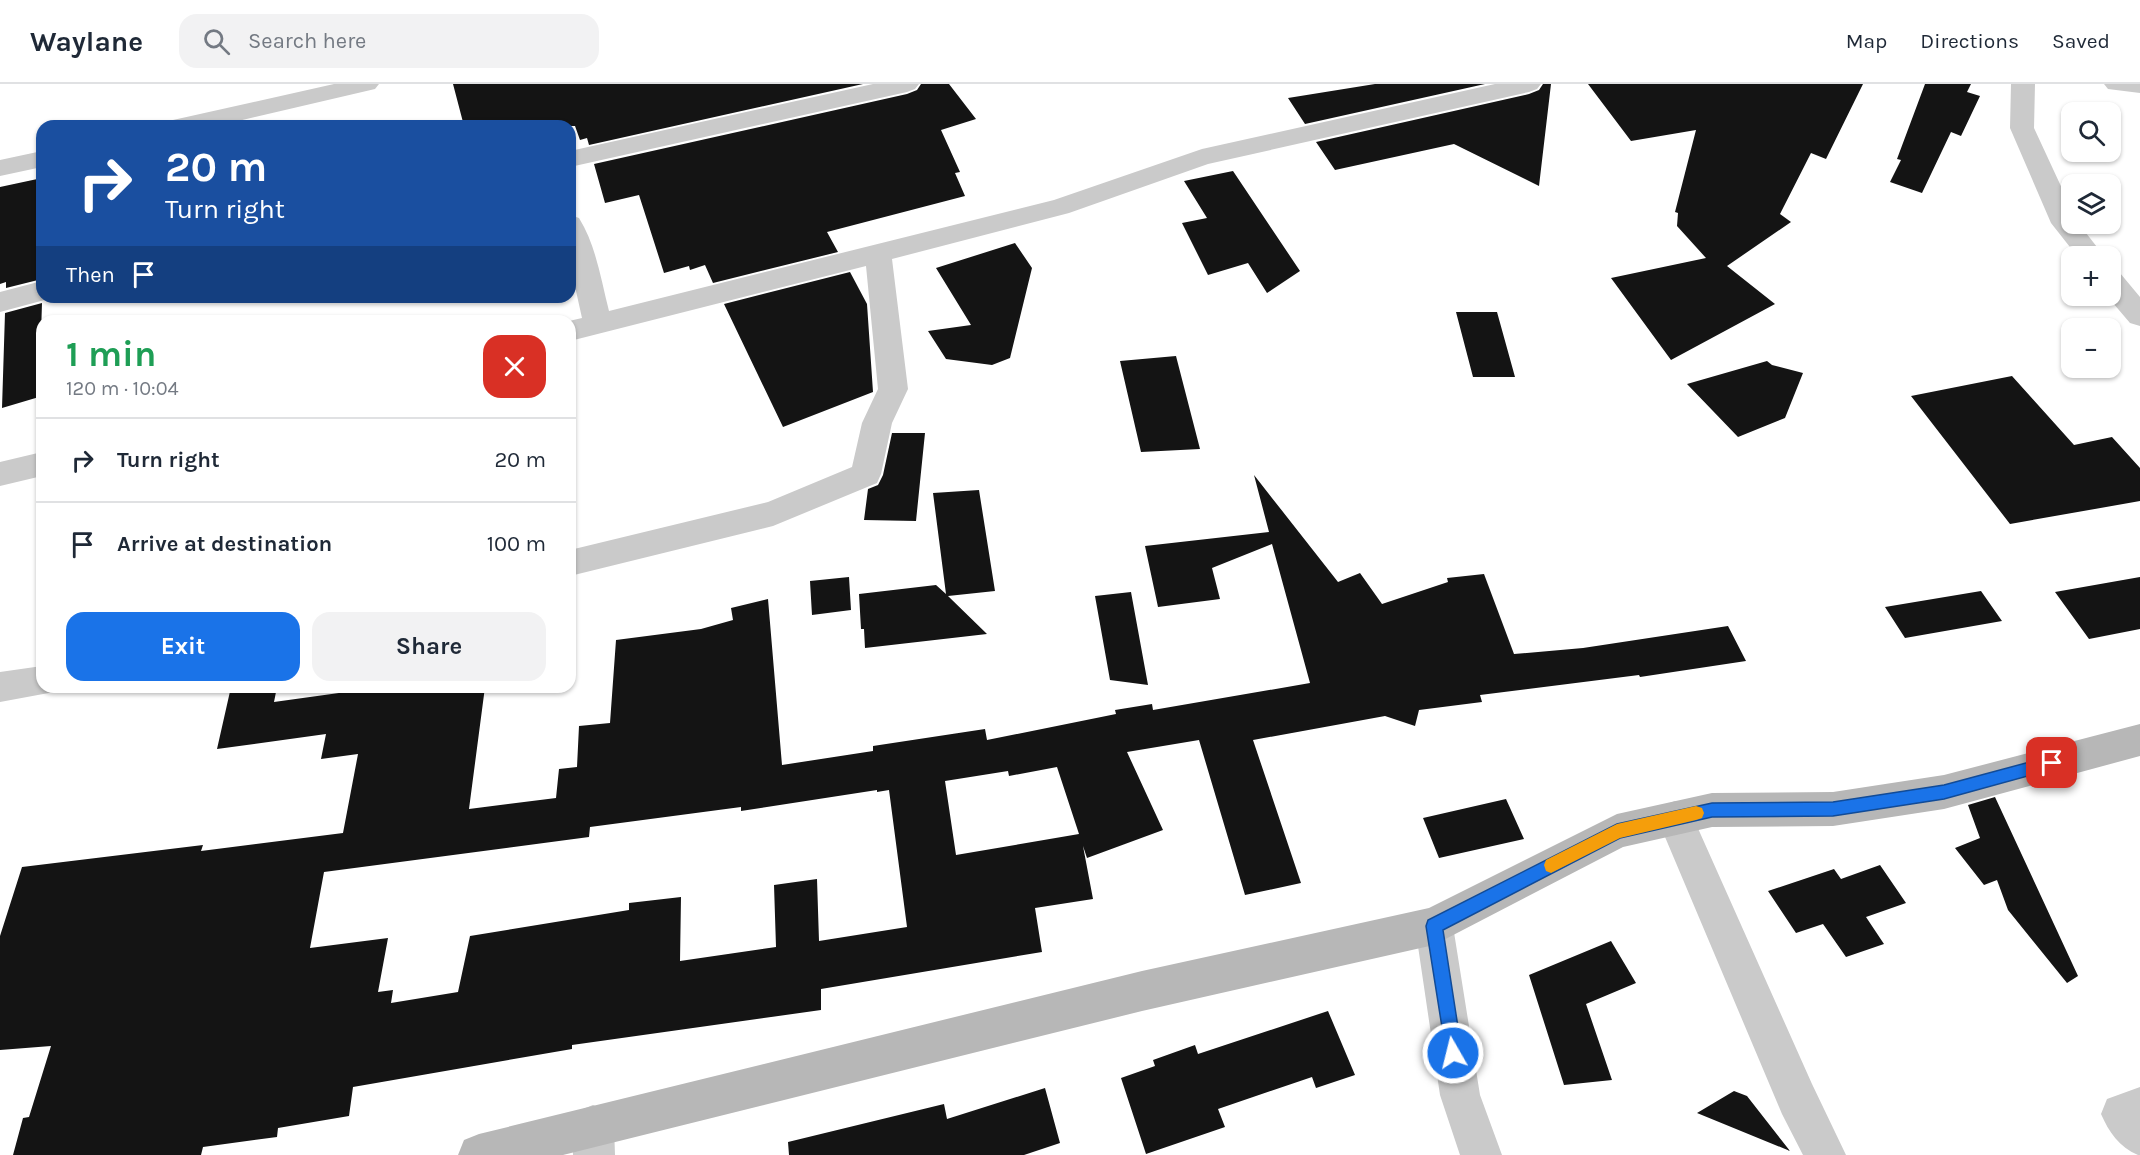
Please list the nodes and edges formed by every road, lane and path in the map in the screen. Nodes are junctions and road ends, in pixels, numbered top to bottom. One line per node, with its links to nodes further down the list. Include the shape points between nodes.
1 (253, 84): 8 (street)
2 (367, 84): 8 (street)
3 (907, 84): 10 (street)
4 (1530, 84): 15 (street, via 1202,157 1060,207)
5 (2023, 84): 14 (street, via 2022,128 2064,223)
6 (2116, 84): 7 (street)
7 (2140, 85)
8 (255, 109): 9 (street)
9 (208, 120)
10 (576, 158)
11 (36, 160): 12 (street)
12 (0, 168)
13 (576, 240): 20 (street)
14 (2083, 246)
15 (878, 254): 20 (street); 24 (street, via 893,389 876,423 866,474 773,513)
16 (36, 293): 18 (street)
17 (2121, 293): 19 (street)
18 (0, 302)
19 (2140, 316)
20 (598, 324): 21 (street)
21 (576, 330)
22 (36, 465): 23 (street)
23 (0, 474)
24 (576, 562)
25 (36, 682): 26 (street)
26 (0, 687)
27 (2140, 740): 28 (street, via 1944,792 1833,809 1712,810)
28 (1675, 818): 29 (street, via 1617,831); 35 (street, via 1797,1100)
29 (1434, 926): 32 (street, via 1130,994); 34 (street, via 1460,1095)
30 (2140, 1108): 31 (street, via 2122,1114)
31 (2140, 1135)
32 (594, 1141): 33 (street)
33 (479, 1155)
34 (1481, 1155)
35 (1825, 1155)

